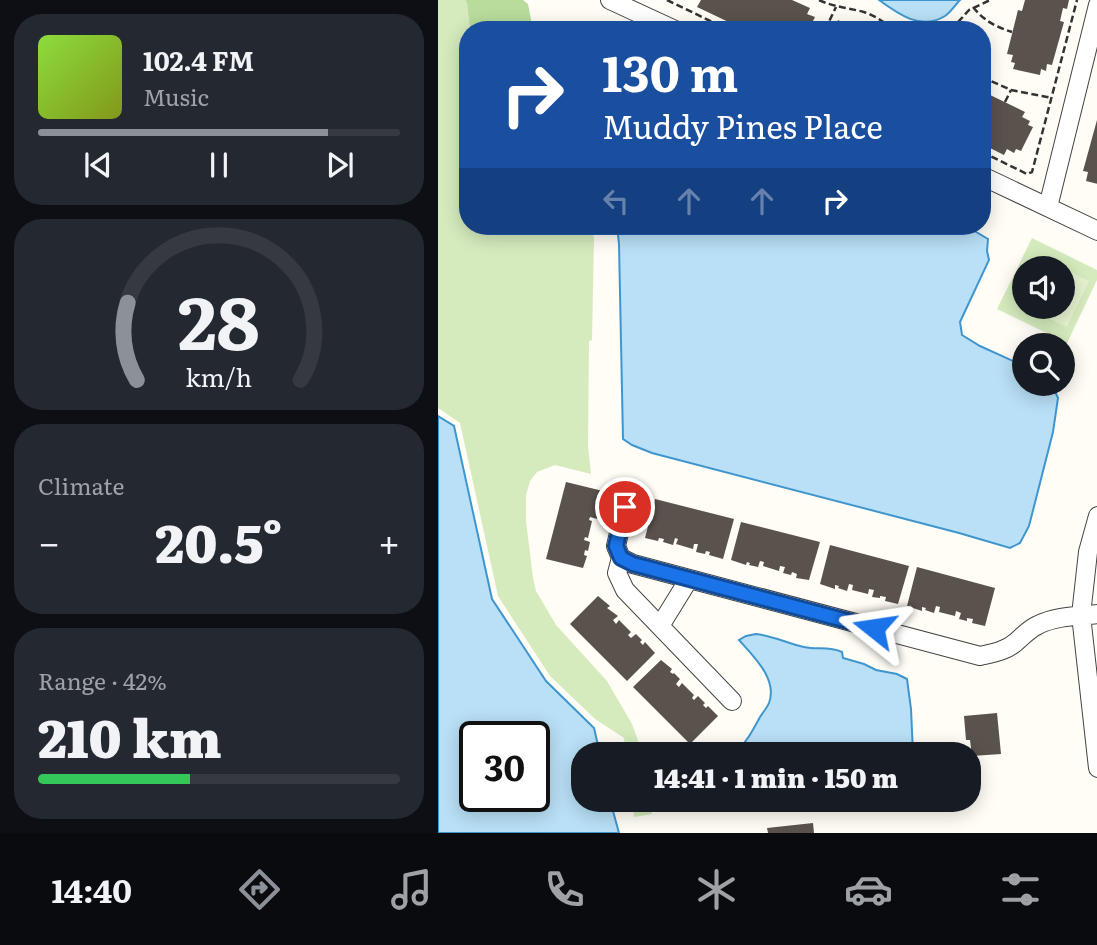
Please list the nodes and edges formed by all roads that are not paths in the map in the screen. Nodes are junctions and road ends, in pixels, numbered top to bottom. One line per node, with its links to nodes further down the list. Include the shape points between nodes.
1 (610, 0): 3 (street)
2 (1098, 5): 5 (street)
3 (656, 21)
4 (991, 180): 5 (street)
5 (1048, 207): 6 (street)
6 (1098, 231)
7 (625, 507): 9 (street, via 616,546)
8 (1098, 516): 11 (street, via 1088,552)
9 (621, 558): 10 (street); 12 (street, via 617,573 625,590)
10 (688, 579): 11 (street, via 980,656 1004,650 1038,625); 12 (street)
11 (1089, 615): 14 (street)
12 (660, 626): 13 (street)
13 (732, 701)
14 (1098, 768)

